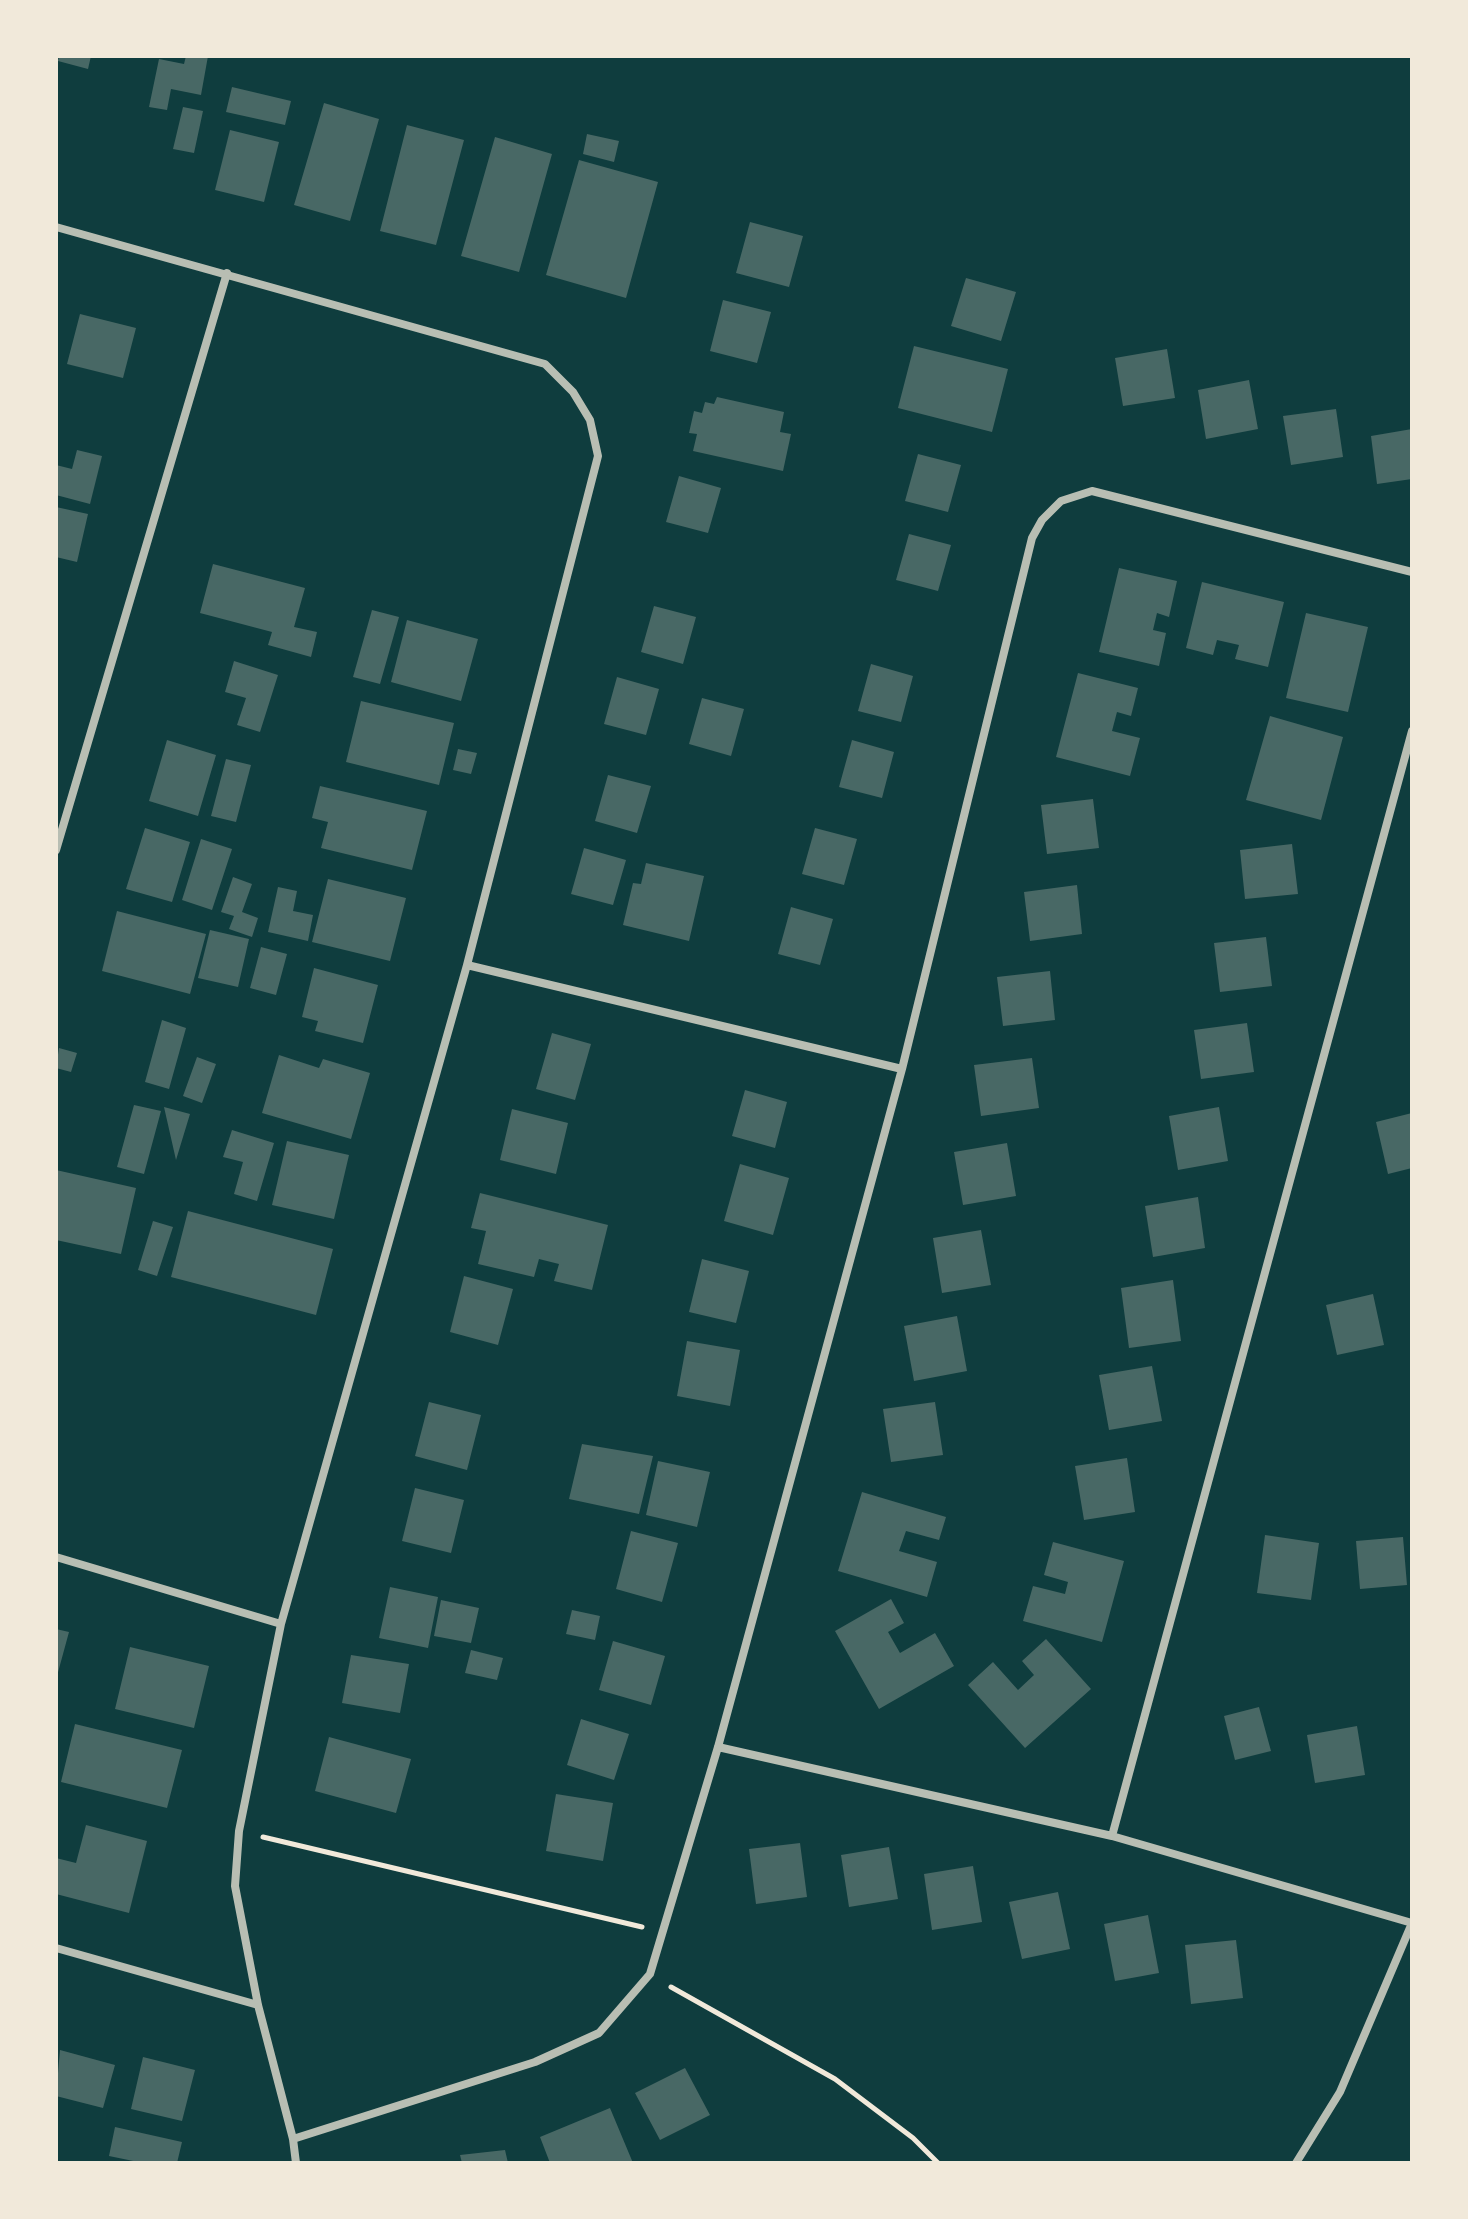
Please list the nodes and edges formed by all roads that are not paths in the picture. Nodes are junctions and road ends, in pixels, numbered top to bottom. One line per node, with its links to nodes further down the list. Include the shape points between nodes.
1 (56, 227): 2 (street)
2 (227, 273): 5 (street); 6 (street, via 545,364 573,392 590,420 598,456)
3 (1412, 572): 7 (street, via 1092,491 1061,501 1032,538)
4 (1412, 731): 11 (street)
5 (56, 850)
6 (467, 965): 7 (street); 9 (street)
7 (902, 1069): 10 (street)
8 (56, 1557): 9 (street)
9 (281, 1624): 14 (street, via 239,1831 235,1886)
10 (718, 1747): 11 (street); 15 (street, via 650,1974 599,2033 535,2062)
11 (1112, 1836): 12 (street)
12 (1412, 1923): 17 (street, via 1340,2092)
13 (56, 1948): 14 (street)
14 (258, 2005): 15 (street)
15 (293, 2139): 16 (street)
16 (296, 2163)
17 (1296, 2163)

